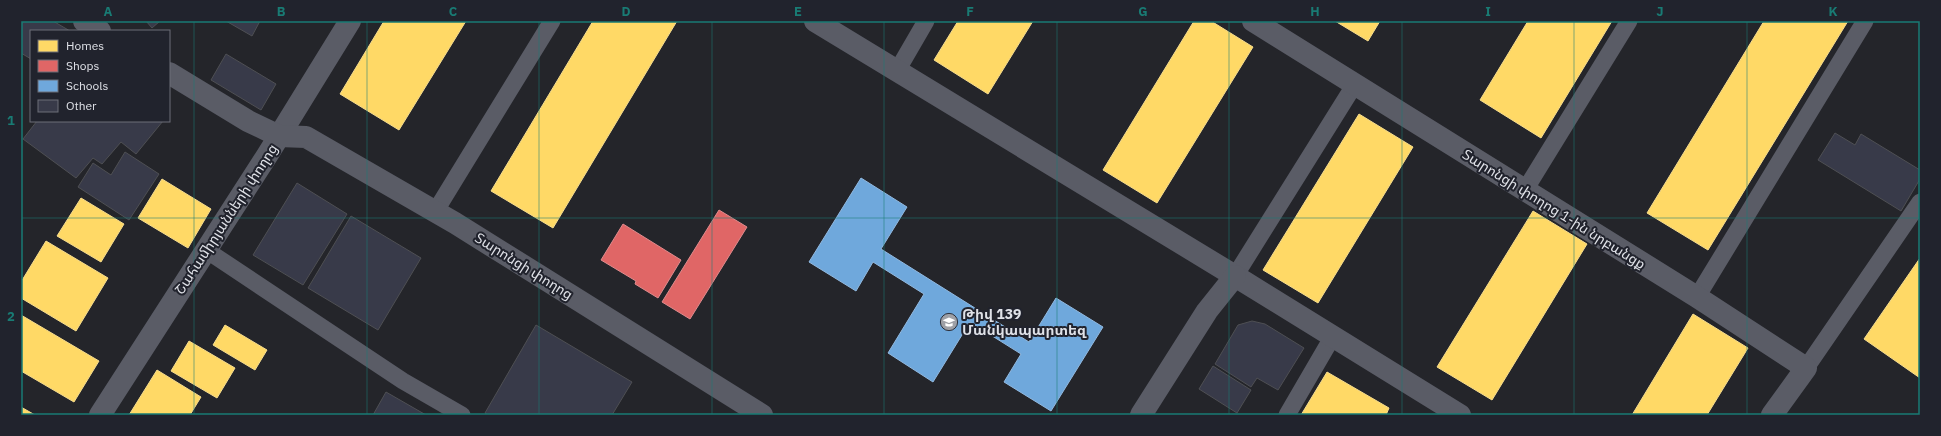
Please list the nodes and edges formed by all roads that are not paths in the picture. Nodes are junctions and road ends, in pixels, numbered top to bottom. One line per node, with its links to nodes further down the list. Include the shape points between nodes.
1 (84, 21): 9 (street)
2 (350, 21): 13 (street, Շահամիրյանների փողոց)
3 (552, 21): 16 (lane)
4 (815, 21): 10 (street)
5 (926, 21): 10 (lane)
6 (1253, 21): 12 (street, Տարոնցի փողոց 1-ին նրբանցք)
7 (1629, 21): 14 (lane)
8 (1866, 21): 19 (lane)
9 (98, 30)
10 (897, 71): 18 (street)
11 (170, 74): 13 (street, via 248,121)
12 (1355, 84): 14 (street, Տարոնցի փողոց 1-ին նրբանցք); 18 (lane)
13 (279, 136): 16 (street, Տարոնցի փողոց, via 306,137); 17 (street, Շահամիրյանների փողոց)
14 (1525, 190): 19 (street, Տարոնցի փողոց 1-ին նրբանցք)
15 (1920, 202): 21 (lane)
16 (435, 212): 24 (street, Տարոնցի փողոց)
17 (206, 250): 22 (street, Շահամիրյանների փողոց); 23 (lane, via 403,381)
18 (1235, 276): 20 (street); 25 (street, via 1207,311)
19 (1697, 297): 21 (street, Տարոնցի փողոց 1-ին նրբանցք)
20 (1333, 336): 26 (lane); 27 (street)
21 (1806, 368): 28 (street)
22 (100, 415)
23 (462, 415)
24 (762, 415)
25 (1141, 415)
26 (1287, 415)
27 (1460, 415)
28 (1772, 415)

